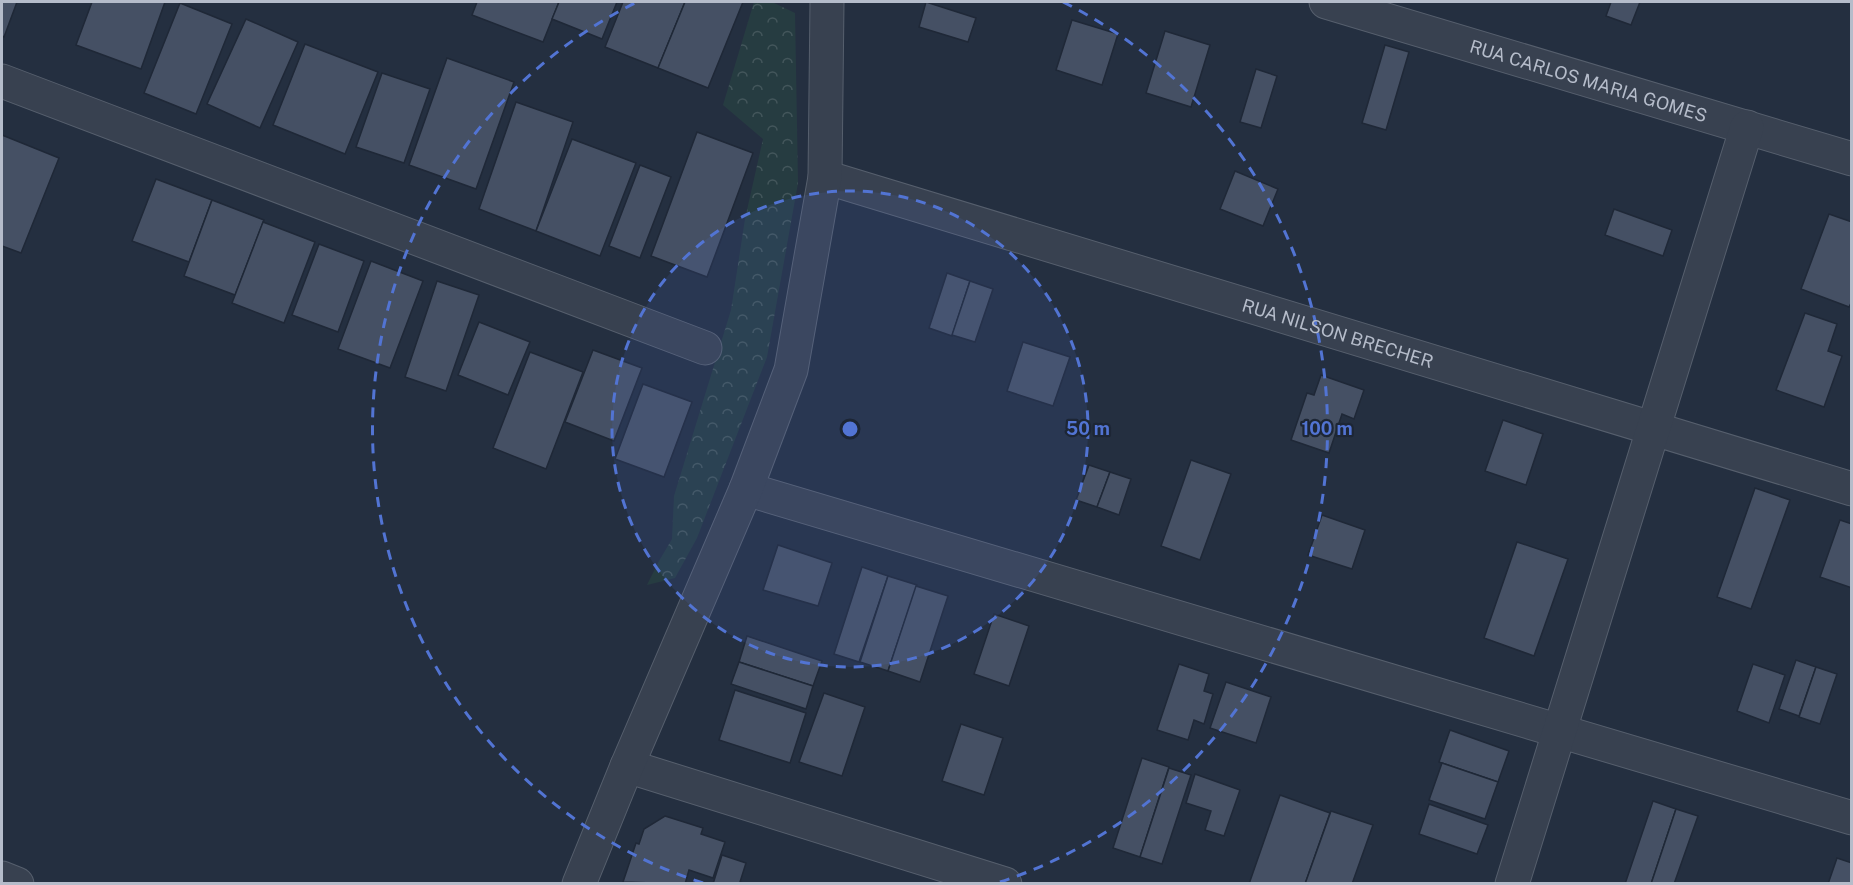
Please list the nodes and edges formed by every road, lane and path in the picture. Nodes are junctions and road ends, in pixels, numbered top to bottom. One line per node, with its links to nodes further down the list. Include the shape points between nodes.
1 (827, 2): 6 (street)
2 (1326, 2): 4 (street, RUA CARLOS MARIA GOMES)
3 (2, 81): 7 (street)
4 (1747, 127): 5 (street, RUA CARLOS MARIA GOMES); 8 (street)
5 (1851, 159)
6 (825, 177): 8 (street, RUA NILSON BRECHER); 9 (street, via 792,370)
7 (705, 348)
8 (1653, 429): 10 (street, RUA NILSON BRECHER); 11 (street)
9 (746, 489): 11 (street); 12 (street)
10 (1851, 489)
11 (1560, 730): 13 (street); 18 (street)
12 (627, 766): 16 (street); 17 (street)
13 (1851, 818)
14 (2, 878): 15 (street)
15 (17, 884)
16 (579, 884)
17 (1005, 884)
18 (1512, 884)

